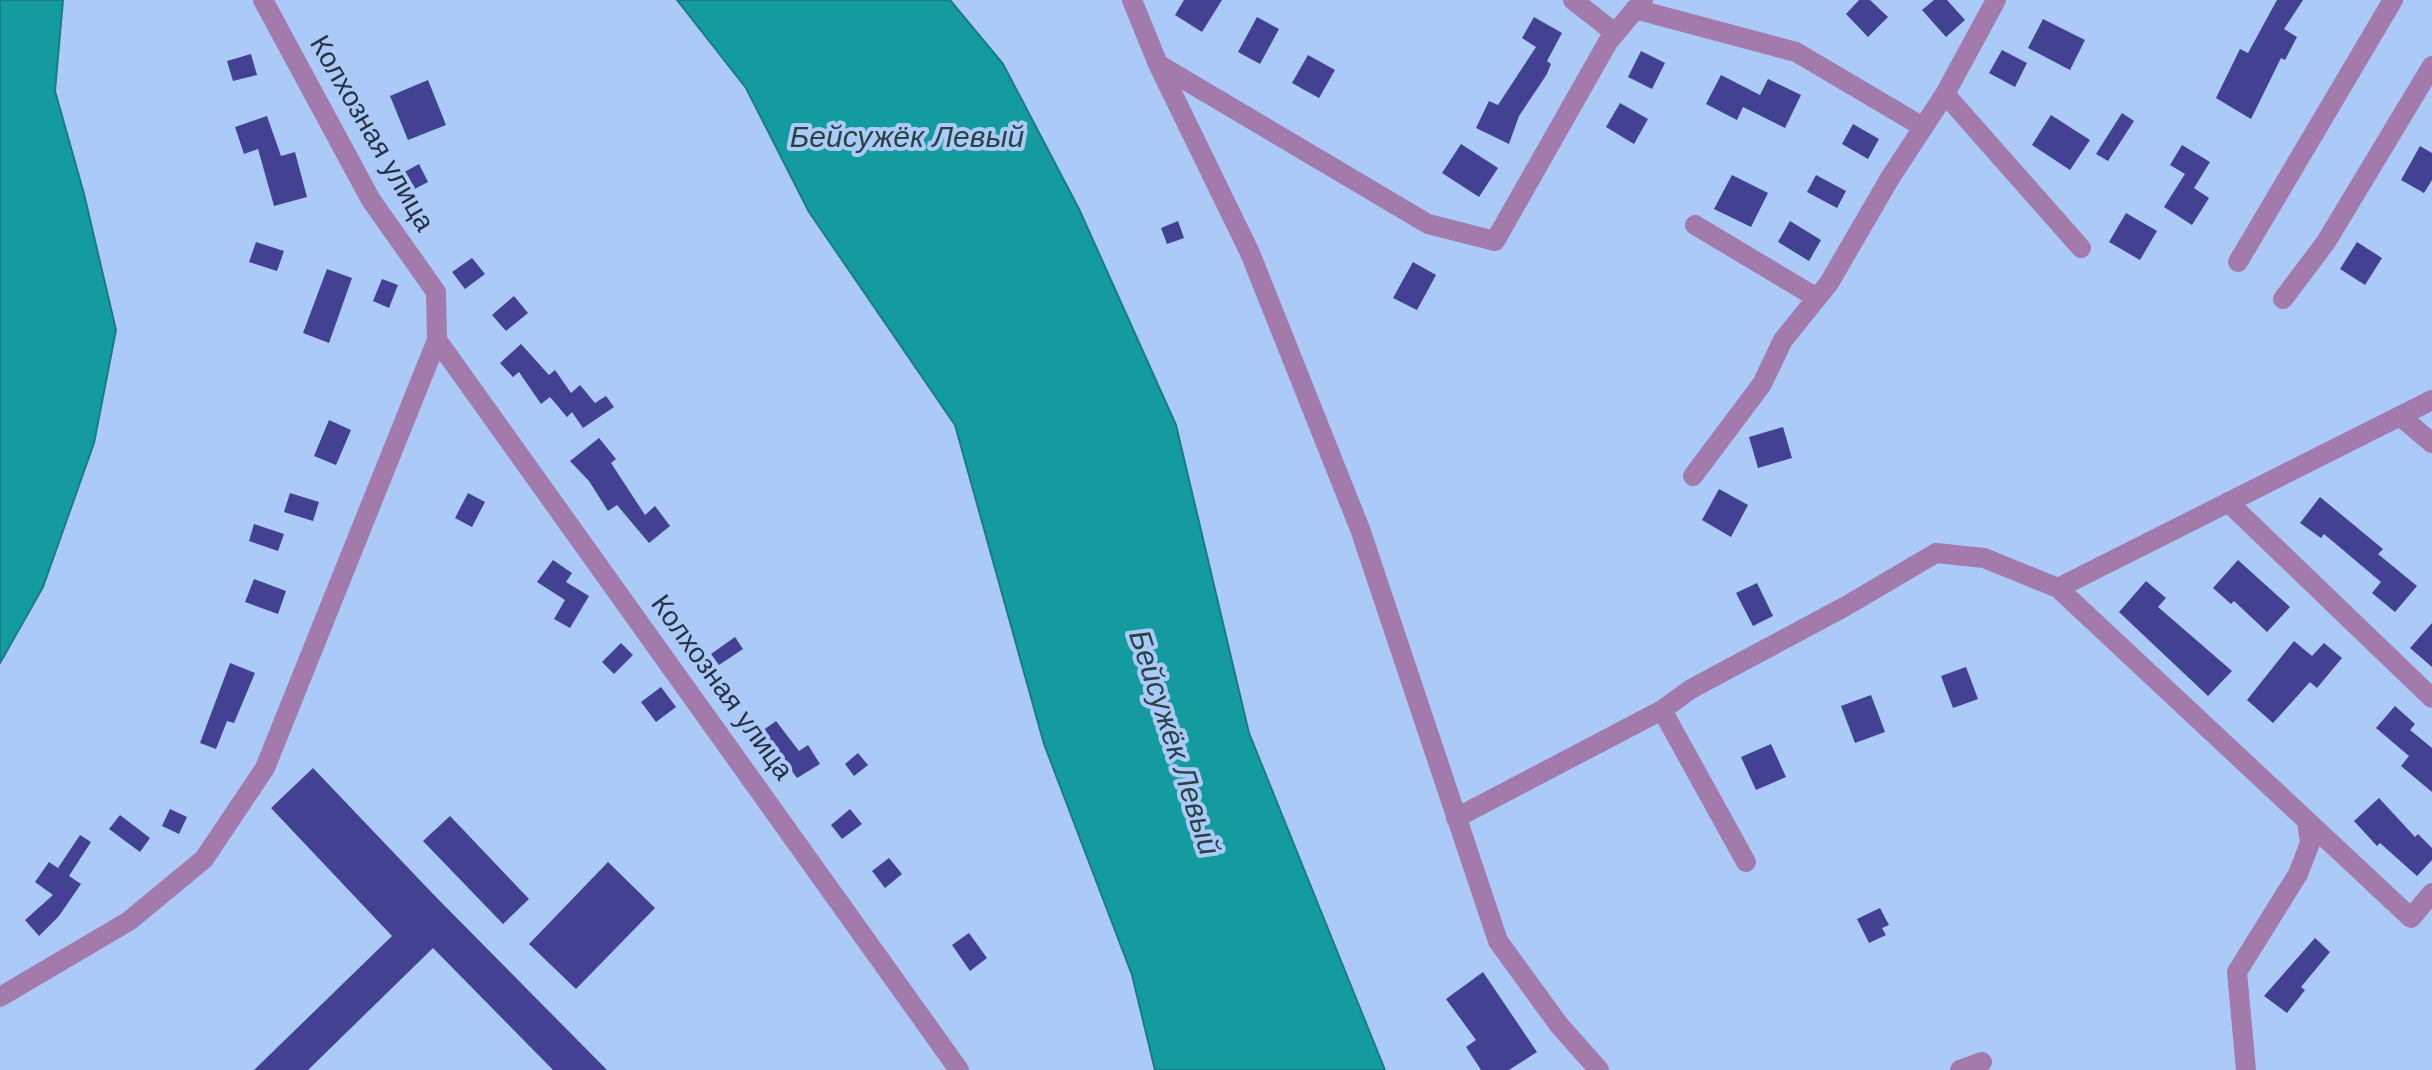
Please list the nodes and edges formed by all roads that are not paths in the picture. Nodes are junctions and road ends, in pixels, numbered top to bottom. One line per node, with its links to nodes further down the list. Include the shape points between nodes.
1 (263, 0): 17 (street, Колхозная улица, via 371,200 436,292)
2 (1132, 0): 8 (street)
3 (1573, 0): 7 (street)
4 (1996, 0): 10 (street)
5 (2393, 0): 14 (street)
6 (1639, 5): 7 (street); 11 (street, via 1796,52)
7 (1615, 33): 8 (street, via 1495,241 1428,224)
8 (1158, 64): 26 (street, via 1250,253 1354,514)
9 (2432, 66): 16 (street, via 2326,242)
10 (1945, 94): 11 (street); 13 (street)
11 (1923, 127): 15 (street)
12 (1695, 225): 15 (street)
13 (2081, 248)
14 (2238, 262)
15 (1817, 298): 21 (street, via 1783,340 1762,384)
16 (2283, 299)
17 (437, 340): 30 (street, Колхозная улица, via 265,768 204,859 129,921); 32 (street, Колхозная улица)
18 (2432, 400): 19 (street)
19 (2400, 416): 20 (street); 22 (street)
20 (2432, 443)
21 (1693, 476)
22 (2228, 502): 23 (street); 24 (street)
23 (2058, 588): 25 (street, via 1984,558 1936,553); 27 (street)
24 (2432, 698)
25 (1662, 710): 26 (street); 28 (street)
26 (1456, 818): 33 (street, via 1498,941)
27 (2307, 821): 29 (street, via 2411,918); 35 (street, via 2310,843 2298,874 2237,972)
28 (1746, 862)
29 (2432, 893)
30 (0, 997)
31 (1982, 1062): 34 (street)
32 (959, 1070)
33 (1599, 1070)
34 (1960, 1070)
35 (2246, 1070)

